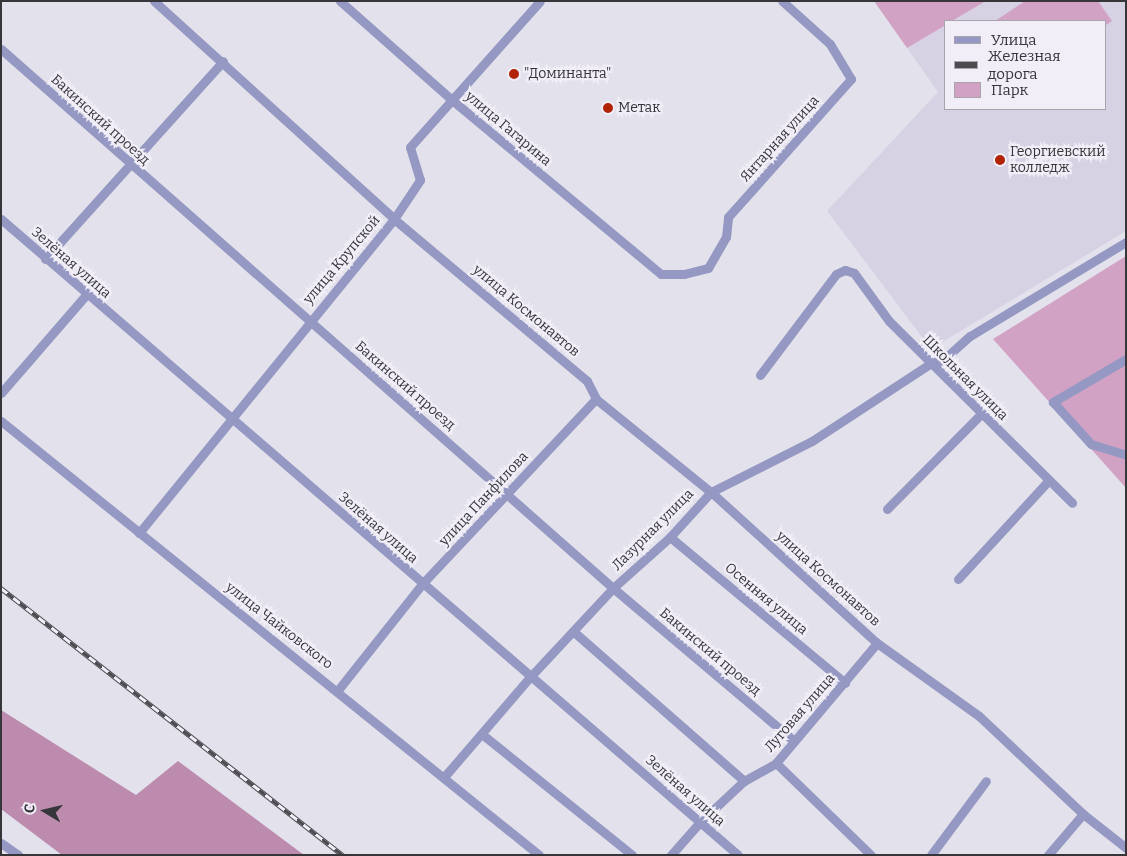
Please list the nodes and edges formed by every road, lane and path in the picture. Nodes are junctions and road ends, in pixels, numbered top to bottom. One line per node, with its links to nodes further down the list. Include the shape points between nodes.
1 (154, 1): 6 (street, улица Космонавтов)
2 (340, 1): 7 (street, улица Гагарина)
3 (540, 1): 7 (street, улица Крупской)
4 (782, 1): 13 (street, Янтарная улица, via 830,44 852,80 728,217 726,237 708,268 684,274)
5 (1, 49): 8 (street, Бакинский проезд)
6 (223, 61): 8 (street); 10 (street, улица Космонавтов)
7 (452, 100): 10 (street, улица Крупской, via 410,147 420,180); 13 (street, улица Гагарина)
8 (130, 165): 12 (street); 15 (street, Бакинский проезд)
9 (1, 219): 12 (street, Зелёная улица)
10 (394, 219): 15 (street, улица Крупской); 20 (street, улица Космонавтов, via 587,381)
11 (1126, 242): 17 (street, Лазурная улица, via 970,336 943,360)
12 (45, 259): 14 (street, Зелёная улица)
13 (661, 274)
14 (86, 295): 19 (street); 23 (street, Зелёная улица)
15 (310, 321): 23 (street, улица Крупской); 27 (street, Бакинский проезд)
16 (1126, 359): 24 (street, via 1053,402 1091,444)
17 (930, 363): 18 (street, Школьная улица, via 889,321 854,273 845,270 836,274); 21 (street, Школьная улица); 26 (street, Лазурная улица, via 812,442)
18 (760, 375)
19 (1, 393)
20 (596, 399): 26 (street, улица Космонавтов); 27 (street, улица Панфилова)
21 (981, 414): 25 (street, Школьная улица); 29 (street)
22 (1, 421): 30 (street, улица Чайковского)
23 (232, 421): 30 (street, улица Крупской); 33 (street, Зелёная улица)
24 (1126, 455)
25 (1049, 480): 28 (street, Школьная улица); 32 (street)
26 (711, 492): 31 (street, Лазурная улица); 36 (street, улица Космонавтов)
27 (507, 494): 33 (street, улица Панфилова); 34 (street, Бакинский проезд)
28 (1072, 502)
29 (887, 510)
30 (138, 533): 39 (street, улица Чайковского)
31 (670, 537): 34 (street, Лазурная улица); 38 (street, Осенняя улица)
32 (958, 579)
33 (422, 584): 37 (street, Зелёная улица); 39 (street, улица Панфилова)
34 (613, 588): 35 (street, Лазурная улица); 41 (street, Бакинский проезд)
35 (574, 632): 37 (street, Лазурная улица); 44 (street)
36 (878, 643): 38 (street, Луговая улица); 46 (street, улица Космонавтов, via 979,716)
37 (531, 676): 40 (street, Лазурная улица); 47 (street, Зелёная улица)
38 (845, 683): 41 (street, Луговая улица)
39 (338, 690): 43 (street, улица Чайковского)
40 (483, 734): 43 (street, Лазурная улица); 52 (street)
41 (794, 741): 42 (street, Луговая улица)
42 (776, 763): 44 (street, Луговая улица); 55 (street)
43 (444, 777): 51 (street, улица Чайковского)
44 (744, 781): 47 (street, Луговая улица)
45 (986, 781): 56 (street)
46 (1083, 814): 49 (street, улица Космонавтов); 57 (street)
47 (700, 822): 53 (street, Луговая улица); 54 (street, Зелёная улица)
48 (1, 843): 50 (street)
49 (1126, 848)
50 (18, 855)
51 (539, 855)
52 (632, 855)
53 (671, 855)
54 (738, 855)
55 (871, 855)
56 (931, 855)
57 (1048, 855)

